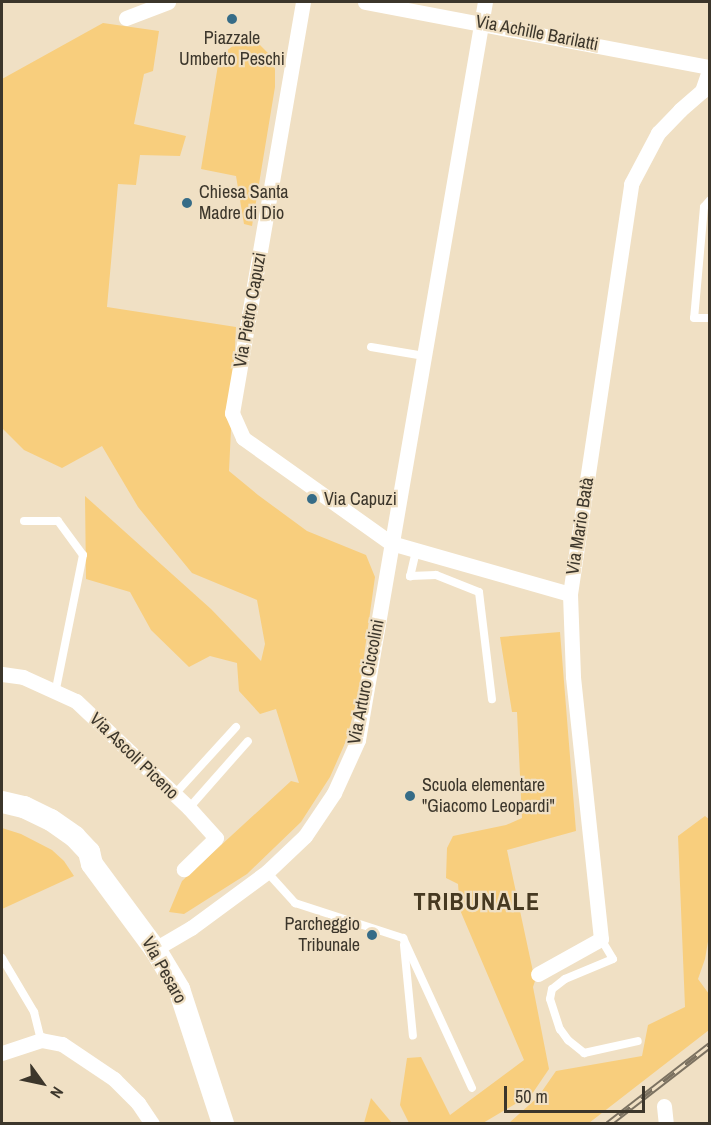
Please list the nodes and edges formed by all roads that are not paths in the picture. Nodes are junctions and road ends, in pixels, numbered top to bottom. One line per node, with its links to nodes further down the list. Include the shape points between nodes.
1 (168, 2): 5 (street)
2 (303, 2): 13 (street, Via Pietro Capuzi, via 232,414 243,438)
3 (365, 2): 6 (street, Via Achille Barilatti)
4 (485, 2): 6 (street)
5 (126, 18)
6 (483, 22): 7 (street, Via Achille Barilatti); 11 (street)
7 (710, 68): 15 (street, Via Mario Batà, via 702,92 658,134 631,184)
8 (710, 200): 9 (lane, via 704,207 694,318)
9 (710, 318)
10 (371, 347): 11 (lane)
11 (424, 356): 13 (street)
12 (24, 521): 17 (lane, via 58,520 83,555)
13 (391, 543): 14 (street, Via Pietro Capuzi); 29 (street, Via Arturo Ciccolini, via 358,740 322,813 305,836)
14 (416, 551): 15 (street, Via Pietro Capuzi); 18 (lane, via 410,576 436,575 479,592)
15 (570, 594): 31 (street, Via Mario Batà, via 576,709)
16 (2, 674): 17 (street, Via Ascoli Piceno, via 23,676)
17 (56, 689): 21 (street, Via Ascoli Piceno, via 94,715)
18 (492, 699)
19 (236, 727): 21 (lane)
20 (248, 741): 24 (lane)
21 (174, 795): 24 (street, Via Ascoli Piceno)
22 (2, 802): 23 (street, Via Pesaro)
23 (24, 807): 25 (street, via 20,812); 27 (street, Via Pesaro, via 75,837 89,852)
24 (189, 808): 28 (street, Via Ascoli Piceno, via 216,838)
25 (2, 809)
26 (2, 819): 27 (street, Via Pesaro, via 44,832 83,862)
27 (92, 864): 32 (street, Via Pesaro)
28 (184, 868)
29 (267, 873): 30 (lane, via 295,903); 32 (street, Via Arturo Ciccolini)
30 (403, 938): 35 (lane); 39 (lane)
31 (601, 939): 34 (street); 37 (lane, via 613,959 565,979 552,989 550,999 560,1029 584,1053)
32 (155, 949): 42 (street, Via Pesaro, via 179,989)
33 (2, 958): 36 (lane, via 34,1012)
34 (538, 974)
35 (413, 1036)
36 (41, 1040): 38 (street); 41 (street, via 62,1044 114,1079)
37 (638, 1041)
38 (2, 1053)
39 (472, 1088)
40 (664, 1106): 43 (street)
41 (152, 1124)
42 (223, 1124)
43 (666, 1124)

